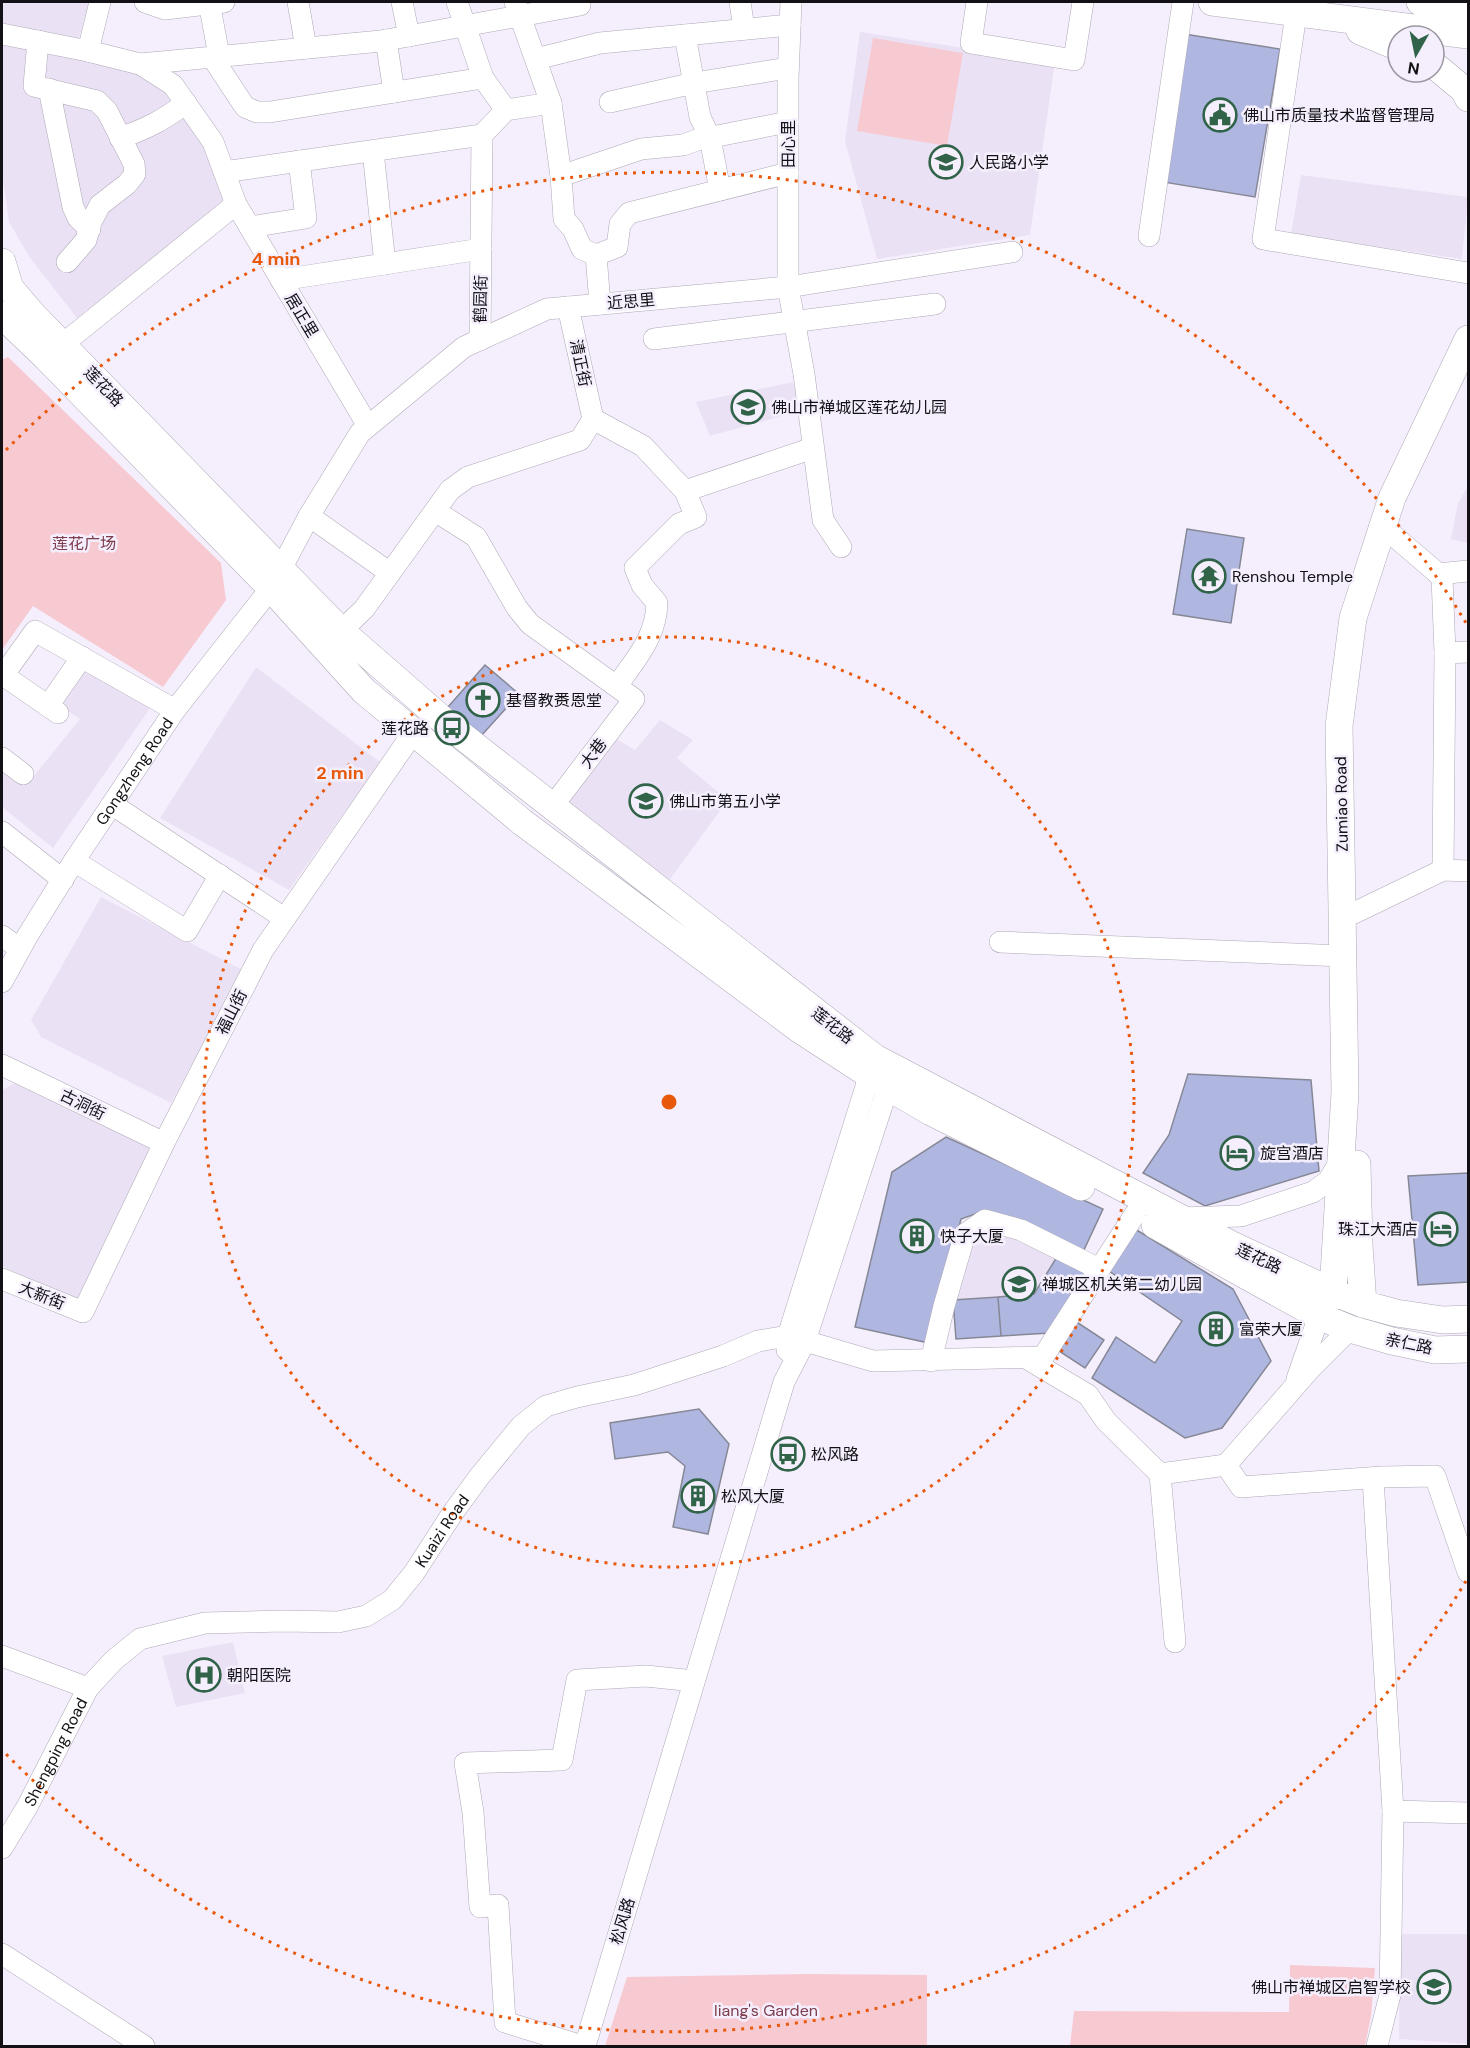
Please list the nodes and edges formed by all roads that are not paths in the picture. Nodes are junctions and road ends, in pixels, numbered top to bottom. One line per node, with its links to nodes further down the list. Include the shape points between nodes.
1 (100, 2): 28 (street)
2 (145, 2): 3 (street, via 165,9)
3 (214, 2): 29 (street)
4 (298, 2): 27 (street)
5 (402, 2): 23 (street)
6 (457, 2): 18 (street)
7 (740, 2): 19 (street)
8 (791, 2): 17 (street, 田心里)
9 (976, 2): 10 (street, via 971,44 1074,60)
10 (1083, 2)
11 (1183, 2): 56 (street)
12 (1212, 2): 15 (main road)
13 (580, 5): 14 (street)
14 (518, 9): 18 (street); 30 (street)
15 (1296, 14): 16 (main road); 63 (street, via 1263,239)
16 (1331, 18): 22 (main road); 26 (main road)
17 (790, 25): 19 (street); 32 (street, 田心里)
18 (467, 26): 23 (street); 34 (street)
19 (744, 29): 21 (street)
20 (2, 34): 25 (street)
21 (684, 35): 30 (street, via 600,44); 35 (street)
22 (1468, 35)
23 (409, 36): 24 (street)
24 (386, 40): 27 (street); 37 (street)
25 (38, 41): 28 (street); 36 (street, via 34,86)
26 (1386, 42)
27 (306, 48): 29 (street)
28 (88, 51): 31 (street)
29 (215, 57): 31 (street); 37 (street, via 245,106 257,112)
30 (536, 59): 41 (street)
31 (140, 64): 40 (street, 居正里, via 173,85)
32 (788, 68): 35 (street); 43 (street, 田心里)
33 (1446, 75): 38 (main road)
34 (483, 78): 37 (street); 42 (street)
35 (694, 83): 39 (street); 46 (street, via 700,117)
36 (49, 89): 45 (street, via 97,101 107,111); 55 (street, via 73,207)
37 (394, 92)
38 (1468, 98)
39 (610, 102)
40 (186, 103): 45 (street, via 163,121); 49 (street, 居正里, via 213,142)
41 (551, 103): 42 (street); 51 (street)
42 (506, 110): 44 (street)
43 (788, 122): 46 (street); 50 (street, 田心里)
44 (482, 135): 47 (street); 57 (street, 鹤园街)
45 (120, 138): 55 (street, via 135,174 100,205)
46 (710, 138): 51 (street, via 641,149); 52 (street)
47 (373, 151): 48 (street); 62 (street)
48 (299, 161): 49 (street); 54 (street, via 306,218)
49 (224, 172): 53 (street, 居正里)
50 (788, 173): 52 (street); 65 (street, 田心里)
51 (561, 176): 59 (street, via 564,219 582,249)
52 (720, 190): 59 (street, via 629,213 620,224 617,247)
53 (236, 204): 54 (street, 居正里); 75 (street)
54 (250, 227): 64 (street, 居正里)
55 (90, 229): 61 (street, via 86,240)
56 (1149, 236)
57 (481, 249): 62 (street); 74 (street, 鹤园街)
58 (1011, 252): 65 (street, 近思里)
59 (596, 255): 67 (street)
60 (2, 262): 66 (main road)
61 (67, 262)
62 (386, 264): 64 (street)
63 (1468, 273)
64 (281, 280): 78 (street, 居正里)
65 (788, 287): 67 (street, 近思里); 71 (street, 田心里)
66 (4, 292): 75 (main road, 莲花路)
67 (600, 304): 69 (street, 近思里)
68 (935, 304): 71 (street)
69 (568, 307): 74 (street, 近思里, via 547,309); 77 (street, 清正街)
70 (2, 315): 88 (main road, 莲花路)
71 (795, 322): 72 (street); 79 (street, 田心里)
72 (654, 339)
73 (1468, 339): 112 (main road, Zumiao Road, via 1392,498 1353,618 1339,726)
74 (480, 340): 78 (street, 鹤园街, via 464,347)
75 (63, 344): 88 (main road, 莲花路)
76 (1468, 374): 83 (main road, Zumiao Road, via 1407,500)
77 (593, 419): 80 (street, via 643,446); 81 (street, via 580,440 468,477 450,490)
78 (368, 426): 82 (street, 鹤园街)
79 (813, 448): 80 (street); 84 (street, 田心里, via 823,520)
80 (685, 491): 94 (street, via 696,517 679,524 635,568 642,585 657,603 657,620 650,640)
81 (435, 511): 86 (street); 94 (street, via 476,537 530,624)
82 (309, 516): 86 (street); 88 (street, 鹤园街)
83 (1395, 536): 87 (street); 107 (main road, Zumiao Road, via 1368,616 1351,727)
84 (841, 547)
85 (1468, 571): 87 (street)
86 (390, 573): 89 (street)
87 (1438, 574): 90 (street, via 1442,577)
88 (276, 579): 89 (main road, 莲花路); 95 (street, Gongzheng Road); 96 (main road, 莲花路, via 364,691)
89 (341, 632): 100 (main road, 莲花路, via 452,728)
90 (1445, 652): 91 (street); 103 (street)
91 (1468, 652)
92 (82, 657): 93 (street, via 35,631); 93 (street, via 53,710); 95 (street)
93 (4, 671)
94 (617, 686): 100 (street, 大巷, via 634,699)
95 (175, 710): 99 (street, Gongzheng Road)
96 (413, 732): 108 (street, 福山街); 115 (main road, 莲花路, via 522,822 799,1029)
97 (2, 758): 98 (street)
98 (23, 774)
99 (113, 805): 102 (street, Gongzheng Road); 105 (street)
100 (552, 807): 115 (main road, 莲花路)
101 (2, 832): 106 (street)
102 (74, 861): 105 (street, via 187,931); 106 (street, Gongzheng Road)
103 (1443, 870): 104 (street); 107 (street)
104 (1468, 871)
105 (220, 875): 108 (street)
106 (63, 880): 111 (street, Gongzheng Road)
107 (1354, 913): 123 (main road, Zumiao Road)
108 (284, 918): 116 (street, 福山街, via 263,950)
109 (2, 936): 111 (street)
110 (1000, 942): 112 (street)
111 (20, 949): 113 (street, Gongzheng Road)
112 (1343, 956): 117 (main road, Zumiao Road, via 1345,1092)
113 (2, 982)
114 (2, 1065): 116 (street, 古洞街)
115 (882, 1072): 118 (main road, 莲花路, via 931,1112); 119 (main road, 莲花路); 128 (street)
116 (164, 1143): 124 (street, 福山街)
117 (1341, 1160): 119 (street, via 1328,1181 1313,1192 1241,1216); 122 (main road, Zumiao Road)
118 (1135, 1214): 120 (street); 125 (main road, 莲花路)
119 (1180, 1218): 122 (main road, 莲花路)
120 (1099, 1269): 130 (street, via 1043,1357); 131 (street, via 1021,1230 985,1220 965,1234)
121 (2, 1279): 124 (street, 大新街)
122 (1333, 1292): 123 (main road, 莲花路); 125 (main road)
123 (1363, 1304): 126 (main road, 亲仁路, via 1443,1320); 127 (main road)
124 (83, 1312)
125 (1319, 1316): 127 (main road, 莲花路); 132 (street)
126 (1468, 1319)
127 (1350, 1329): 129 (main road, 亲仁路, via 1435,1350); 132 (street)
128 (796, 1339): 131 (street, via 873,1361); 139 (street, 松风路); 140 (street, Kuaizi Road, via 758,1341 634,1385 546,1406 521,1426 479,1477 392,1600 366,1616 338,1622 206,1623 140,1639)
129 (1468, 1348)
130 (1026, 1358): 131 (street); 134 (street, via 1088,1395 1106,1421)
131 (932, 1361)
132 (1294, 1388): 133 (street)
133 (1226, 1465): 134 (street); 135 (street, via 1240,1487)
134 (1160, 1474): 137 (street)
135 (1373, 1478): 136 (street, via 1435,1476); 141 (street)
136 (1468, 1572)
137 (1175, 1642)
138 (2, 1656): 140 (street)
139 (694, 1681): 146 (street, 松风路); 146 (street, via 646,1676 577,1680 561,1760 465,1763 480,1907 498,1905 505,2022)
140 (88, 1688): 143 (street, Shengping Road)
141 (1393, 1810): 142 (street); 147 (street, via 1390,1995)
142 (1468, 1814)
143 (2, 1848)
144 (2, 1954): 145 (street)
145 (144, 2046)
146 (584, 2046)
147 (1377, 2046)

